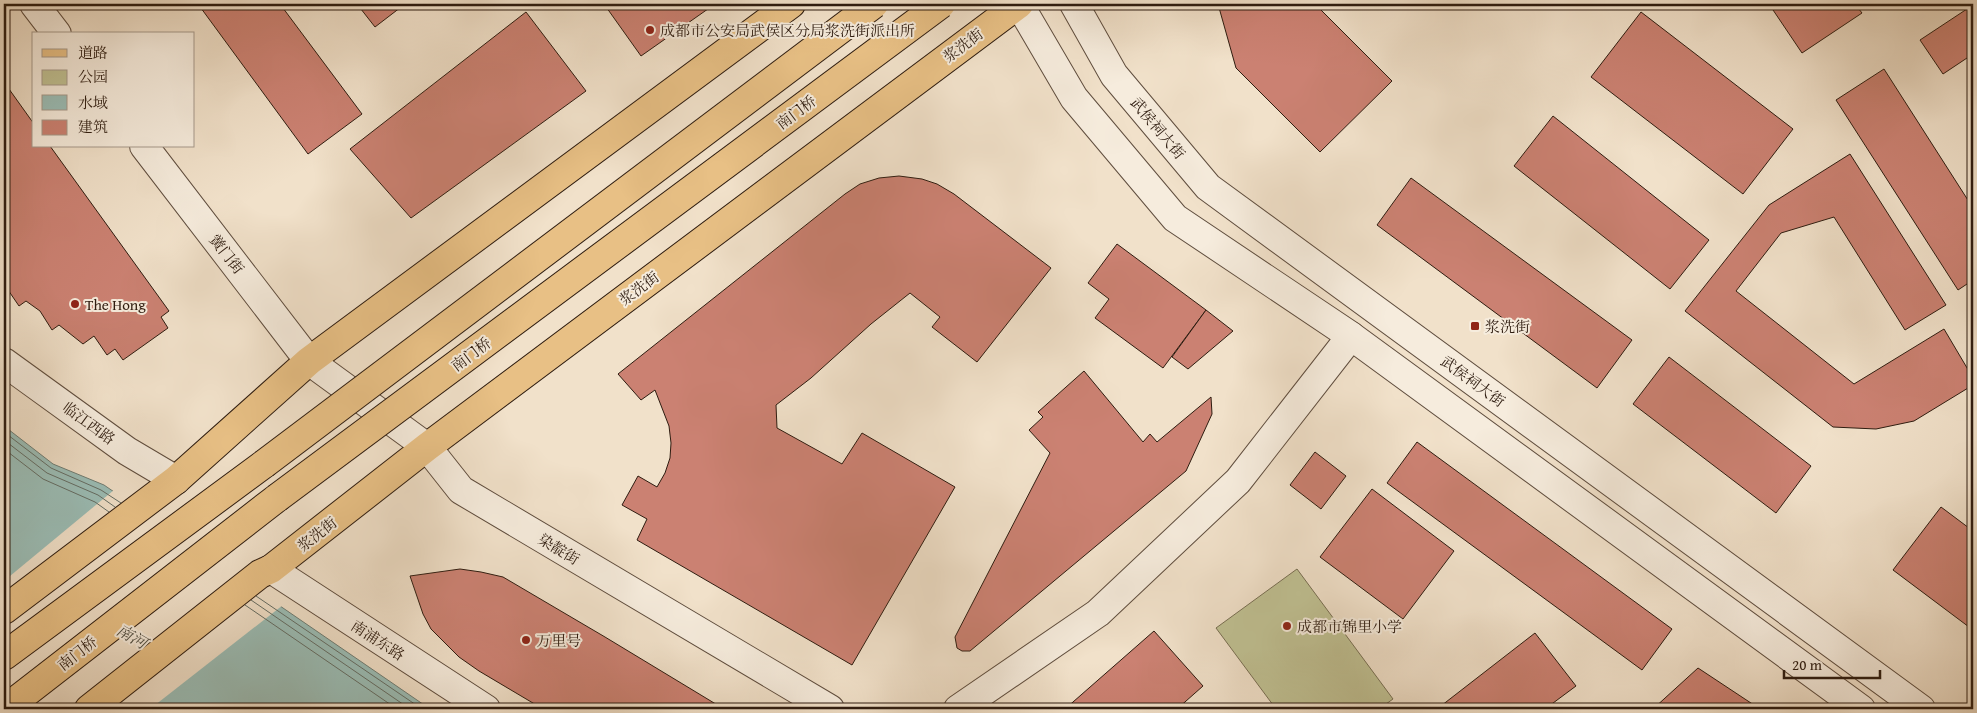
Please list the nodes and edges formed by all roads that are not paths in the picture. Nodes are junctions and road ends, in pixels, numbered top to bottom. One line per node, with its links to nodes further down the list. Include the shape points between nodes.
1 (34, 4): 7 (street)
2 (791, 4): 10 (main road)
3 (874, 4): 16 (main road, bridge)
4 (941, 4): 17 (main road, 南门桥, bridge, via 277,498)
5 (1019, 4): 9 (street, via 1074,98 1175,218); 12 (main road, 浆洗街)
6 (1074, 4): 23 (street, 武侯祠大街, via 1114,75 1208,187)
7 (55, 32)
8 (146, 148): 10 (street, 黉门街)
9 (1351, 336): 21 (street, via 1238,481 1098,613); 22 (street)
10 (309, 361): 12 (street, 染靛街); 13 (main road)
11 (4, 362): 13 (street, 临江西路, via 127,451)
12 (426, 447): 14 (main road, 浆洗街); 20 (street, 染靛街, via 461,490)
13 (176, 480): 15 (main road)
14 (266, 572): 18 (main road); 19 (street, 南浦东路)
15 (4, 610)
16 (4, 656)
17 (5, 709)
18 (89, 709)
19 (486, 709)
20 (830, 709)
21 (958, 709)
22 (1861, 709)
23 (1921, 709)

